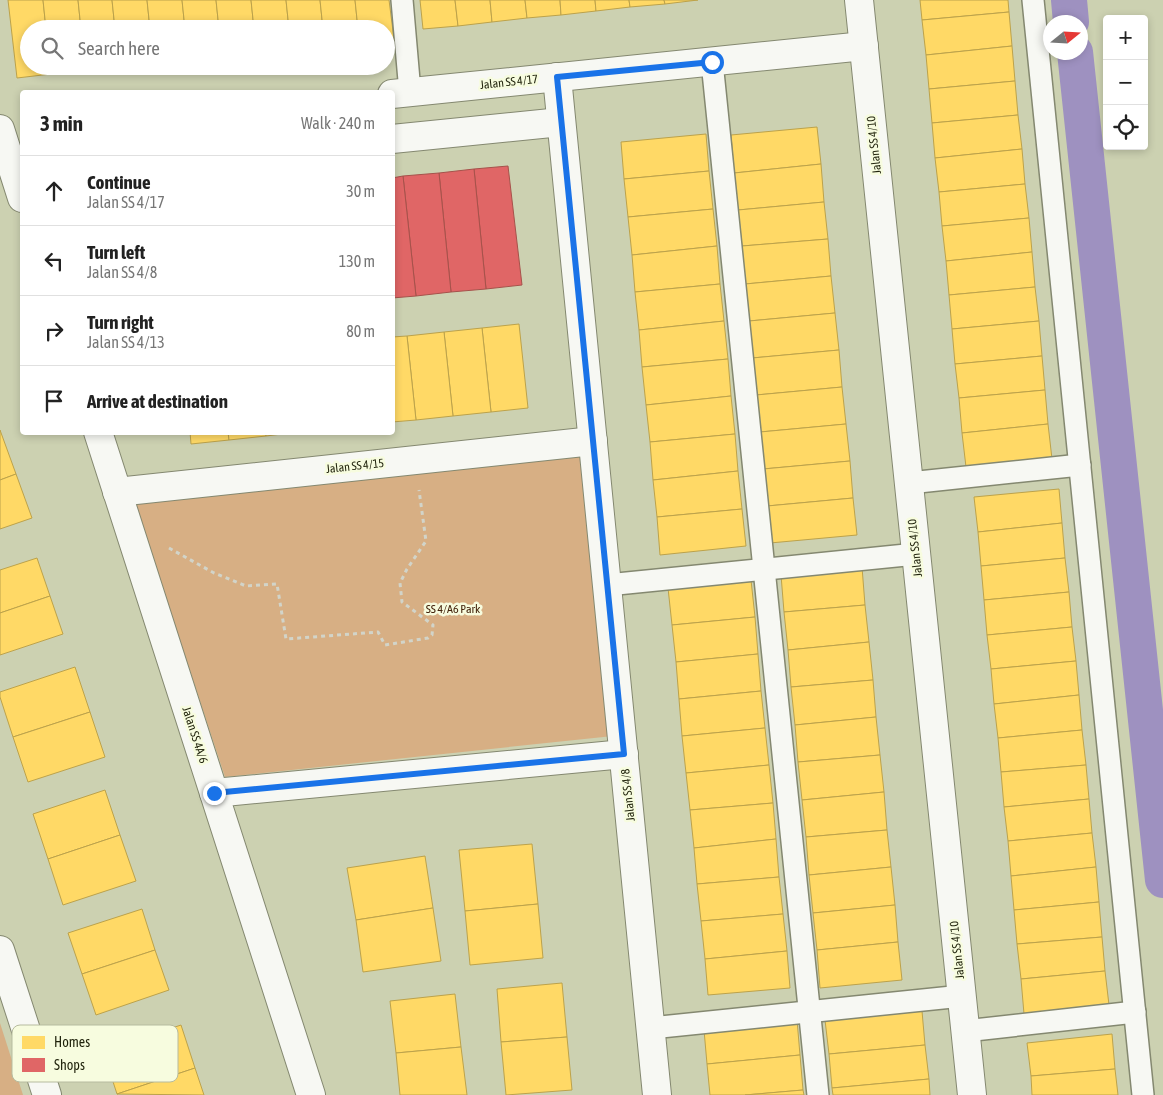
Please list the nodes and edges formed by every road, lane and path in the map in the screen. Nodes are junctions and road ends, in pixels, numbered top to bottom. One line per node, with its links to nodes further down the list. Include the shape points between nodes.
1 (402, 0): 7 (lane)
2 (859, 0): 4 (street, Jalan SS 4/10)
3 (1033, 0): 15 (lane)
4 (864, 46): 5 (street, Jalan SS 4/17); 16 (street, Jalan SS 4/10)
5 (712, 62): 6 (street, Jalan SS 4/17); 20 (lane)
6 (557, 77): 7 (street, Jalan SS 4/17); 8 (street, Jalan SS 4/8)
7 (402, 93)
8 (561, 122): 10 (street); 13 (street, Jalan SS 4/8)
9 (8, 132): 11 (street)
10 (395, 139)
11 (20, 183)
12 (99, 435): 17 (street, Jalan SS 4A/6)
13 (593, 440): 14 (street, Jalan SS 4/15); 21 (street, Jalan SS 4/8)
14 (415, 460): 17 (street, Jalan SS 4/15); 18 (path, via 426,541 400,583 402,602 433,625 432,635 428,638 385,645 378,632 286,639 278,584 246,586 214,573 166,546)
15 (1080, 465): 16 (lane); 27 (lane)
16 (909, 483): 19 (street, Jalan SS 4/10)
17 (118, 492): 18 (street, Jalan SS 4A/6)
18 (134, 542): 23 (street, Jalan SS 4A/6)
19 (916, 554): 20 (lane); 25 (street, Jalan SS 4/10)
20 (764, 570): 21 (lane); 26 (lane)
21 (607, 585): 22 (street, Jalan SS 4/8)
22 (624, 754): 23 (street); 29 (street, Jalan SS 4/8)
23 (214, 793): 33 (street, Jalan SS 4A/6)
24 (0, 950): 28 (street)
25 (962, 996): 26 (lane); 30 (street, Jalan SS 4/10)
26 (810, 1012): 29 (lane); 35 (lane)
27 (1135, 1012): 30 (lane); 37 (lane)
28 (24, 1025)
29 (651, 1028): 34 (street, Jalan SS 4/8)
30 (965, 1031): 36 (street, Jalan SS 4/10)
31 (43, 1082): 32 (street)
32 (47, 1095)
33 (311, 1095)
34 (657, 1095)
35 (818, 1095)
36 (972, 1095)
37 (1143, 1095)

